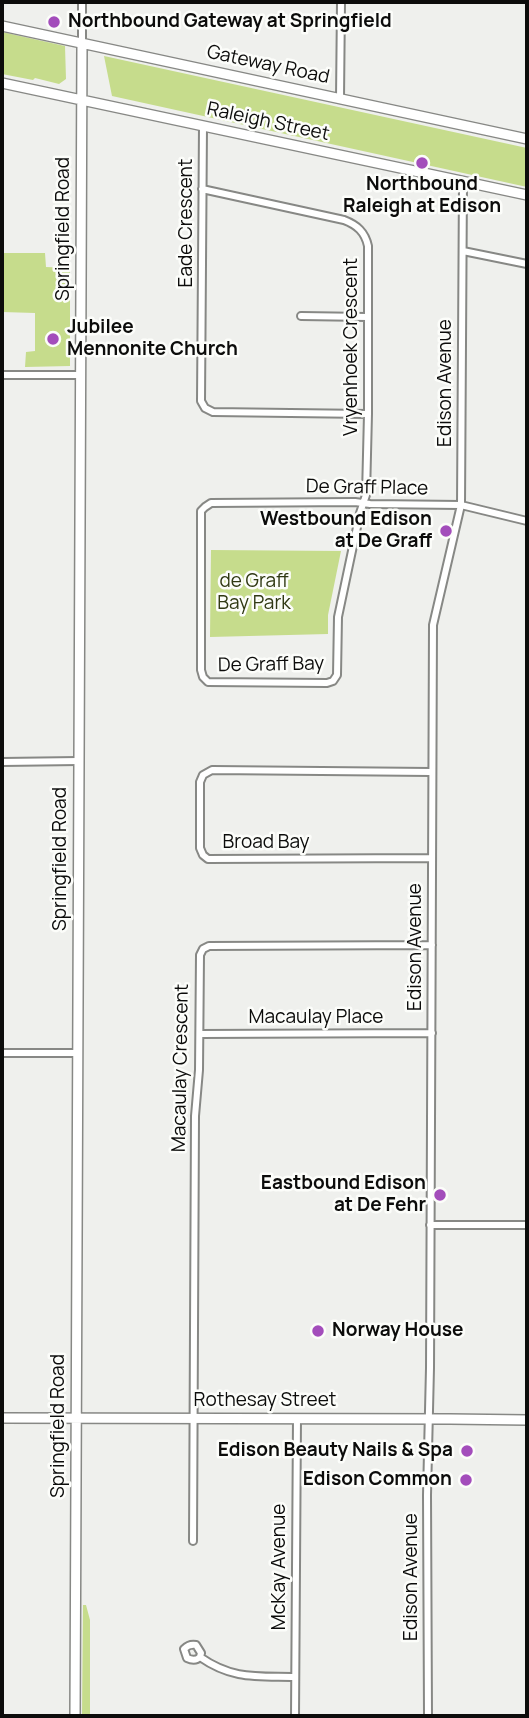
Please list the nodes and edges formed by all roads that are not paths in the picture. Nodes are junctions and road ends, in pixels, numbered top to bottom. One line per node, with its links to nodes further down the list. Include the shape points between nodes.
1 (82, 2): 4 (street, Springfield Road)
2 (341, 2): 6 (street)
3 (2, 26): 4 (street, Gateway Road)
4 (82, 44): 6 (street, Gateway Road); 7 (street, Springfield Road)
5 (2, 83): 7 (street, Raleigh Street)
6 (340, 98): 9 (street, Gateway Road)
7 (82, 100): 8 (street, Raleigh Street); 18 (street, Springfield Road)
8 (204, 126): 10 (street, Raleigh Street); 11 (street, Eade Crescent)
9 (527, 139)
10 (463, 181): 12 (street, Raleigh Street); 13 (street, Edison Avenue)
11 (202, 190): 16 (street, Vryenhoek Crescent, via 354,224 368,246); 19 (street, Eade Crescent, via 201,401 205,408 213,412)
12 (527, 195)
13 (463, 251): 14 (street); 21 (street, Edison Avenue)
14 (527, 264)
15 (301, 316): 16 (street)
16 (367, 317): 19 (street, Vryenhoek Crescent)
17 (2, 375): 18 (street)
18 (80, 375): 24 (street, Springfield Road)
19 (368, 414): 20 (street, Vryenhoek Crescent)
20 (363, 503): 21 (street, De Graff Place); 22 (street, De Graff Place, via 211,503); 22 (street, De Graff Bay, via 338,617 337,675 327,682 208,682 203,677 201,511)
21 (461, 505): 23 (street, De Graff Place); 26 (street, Edison Avenue, via 433,625)
22 (205, 507)
23 (527, 521)
24 (79, 761): 25 (street); 32 (street, Springfield Road)
25 (2, 762)
26 (431, 772): 27 (street, Edison Avenue); 27 (street, Broad Bay, via 212,770 200,782 200,848 208,859)
27 (432, 858): 28 (street, Edison Avenue)
28 (432, 945): 29 (street, Edison Avenue); 30 (street, Macaulay Crescent, via 209,946 200,956)
29 (432, 1033): 30 (street, Macaulay Place); 33 (street, Edison Avenue)
30 (200, 1034): 37 (street, Macaulay Crescent, via 195,1116)
31 (2, 1053): 32 (street)
32 (78, 1053): 36 (street, Springfield Road)
33 (430, 1225): 34 (street); 39 (street, Edison Avenue)
34 (527, 1225)
35 (2, 1418): 36 (street, Rothesay Street)
36 (76, 1418): 37 (street, Rothesay Street); 44 (street, Springfield Road)
37 (194, 1418): 38 (street, Rothesay Street); 41 (street, Macaulay Crescent)
38 (297, 1418): 39 (street, Rothesay Street); 43 (street, McKay Avenue)
39 (429, 1419): 40 (street, Rothesay Street); 46 (street, Edison Avenue)
40 (527, 1420)
41 (193, 1541)
42 (200, 1657): 43 (street, via 236,1675)
43 (295, 1677): 45 (street, McKay Avenue)
44 (75, 1716)
45 (295, 1716)
46 (428, 1716)

